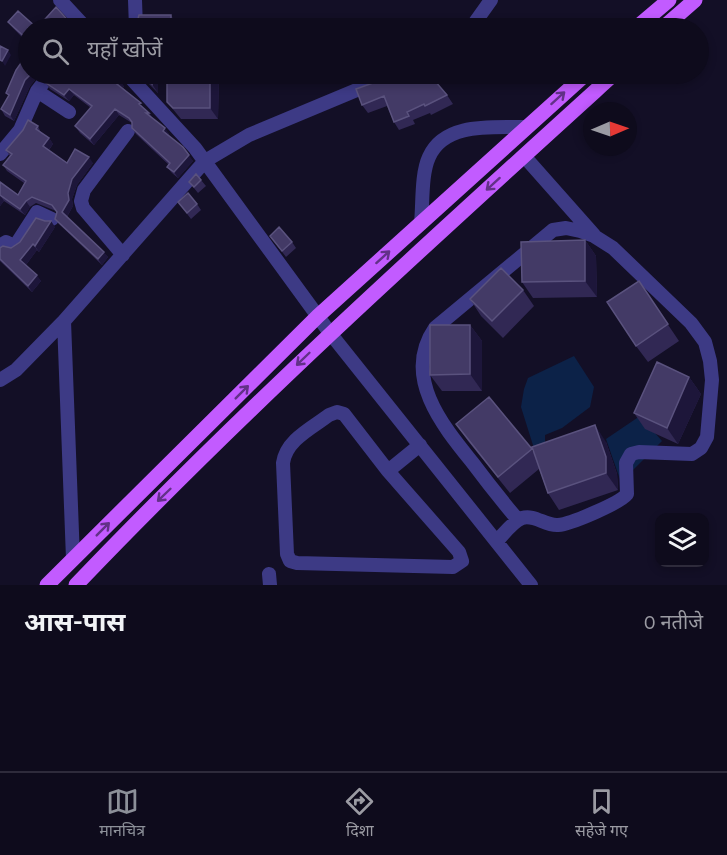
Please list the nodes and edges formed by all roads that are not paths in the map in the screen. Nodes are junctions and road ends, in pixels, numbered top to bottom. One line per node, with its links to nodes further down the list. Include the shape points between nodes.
1 (60, 0): 6 (street)
2 (135, 0): 7 (street)
3 (491, 0): 8 (street)
4 (669, 0): 9 (main road)
5 (695, 0): 10 (main road)
6 (76, 18)
7 (136, 18)
8 (478, 18)
9 (648, 18)
10 (674, 18)
11 (42, 84): 16 (street)
12 (141, 84): 22 (street)
13 (371, 84): 22 (street, via 249,135)
14 (575, 84): 18 (main road, one-way to 14)
15 (603, 84): 21 (main road)
16 (37, 91): 17 (street); 20 (street, via 24,123)
17 (69, 112)
18 (527, 127): 24 (main road); 24 (street, via 470,129 445,138 428,158)
19 (128, 131): 27 (street, via 84,190 81,201)
20 (0, 154)
21 (524, 156): 25 (street); 30 (main road, one-way to 30)
22 (205, 161): 27 (street); 28 (street)
23 (52, 219): 26 (street, via 37,212 17,243)
24 (421, 223): 28 (main road, one-way to 24)
25 (594, 236): 34 (street, via 566,228 553,230 435,328 423,351 427,392 440,420); 34 (street, via 613,248 705,342 712,380 707,437 692,454 631,454 626,463 627,494 618,502 559,525 532,517)
26 (0, 246)
27 (123, 255): 29 (street)
28 (318, 316): 30 (street); 36 (main road, one-way to 28)
29 (64, 321): 31 (street, via 16,370); 36 (street)
30 (330, 333): 32 (street); 38 (main road, one-way to 38)
31 (0, 380)
32 (420, 446): 33 (street); 35 (street)
33 (388, 471): 33 (street, via 459,552 462,561 458,565 290,561 283,463 289,445 337,412 344,414)
34 (518, 520): 35 (street)
35 (497, 541): 39 (street)
36 (73, 559): 37 (main road)
37 (47, 585)
38 (76, 585)
39 (531, 585)

